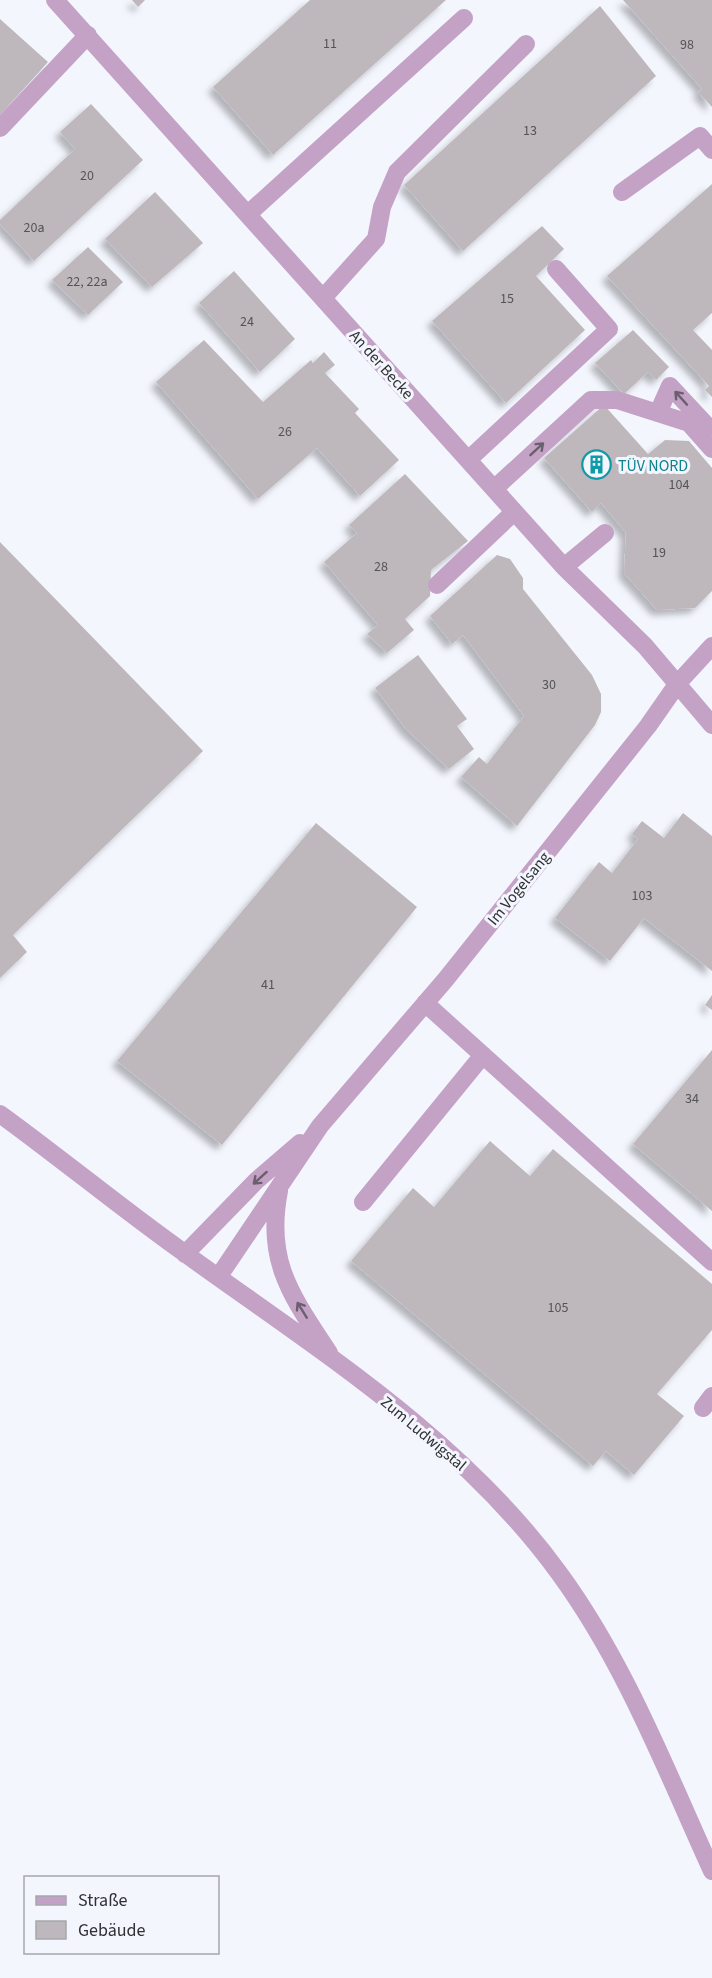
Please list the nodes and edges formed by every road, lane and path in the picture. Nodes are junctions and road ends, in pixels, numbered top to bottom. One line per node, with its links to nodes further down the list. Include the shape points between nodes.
1 (55, 0): 3 (street, An der Becke)
2 (464, 18): 8 (street)
3 (88, 35): 5 (street); 8 (street, An der Becke)
4 (526, 44): 10 (street, via 397,172 382,207 376,239)
5 (0, 128)
6 (712, 150): 7 (street, via 700,136)
7 (622, 192)
8 (249, 214): 10 (street, An der Becke)
9 (556, 269): 14 (street, via 609,329)
10 (323, 298): 14 (street, An der Becke)
11 (658, 413): 12 (street, one-way to 11, via 670,386); 13 (street, via 688,423); 15 (street, one-way to 11, via 591,400 617,400)
12 (712, 432)
13 (712, 449)
14 (468, 459): 15 (street, An der Becke)
15 (494, 489): 16 (street, An der Becke)
16 (514, 512): 18 (street, An der Becke); 19 (street)
17 (605, 533): 18 (street)
18 (564, 567): 21 (street, An der Becke)
19 (437, 585)
20 (712, 646): 21 (street, Im Vogelsang)
21 (678, 683): 22 (street, An der Becke); 23 (street, Im Vogelsang, via 648,726)
22 (712, 725)
23 (425, 1003): 24 (street); 26 (street, Im Vogelsang)
24 (483, 1055): 28 (street); 30 (street)
25 (0, 1114): 29 (street, Zum Ludwigstal)
26 (320, 1126): 27 (street, Im Vogelsang); 29 (street, Im Vogelsang, one-way to 29, via 256,1181)
27 (280, 1185): 31 (street, Im Vogelsang); 32 (street, Im Vogelsang, one-way to 27, via 290,1292 279,1265 275,1223)
28 (363, 1202)
29 (185, 1254): 31 (street, Zum Ludwigstal)
30 (712, 1262)
31 (219, 1276): 32 (street, Zum Ludwigstal)
32 (333, 1360): 33 (street, Zum Ludwigstal, via 442,1443 510,1510 559,1572 606,1644)
33 (712, 1871)

